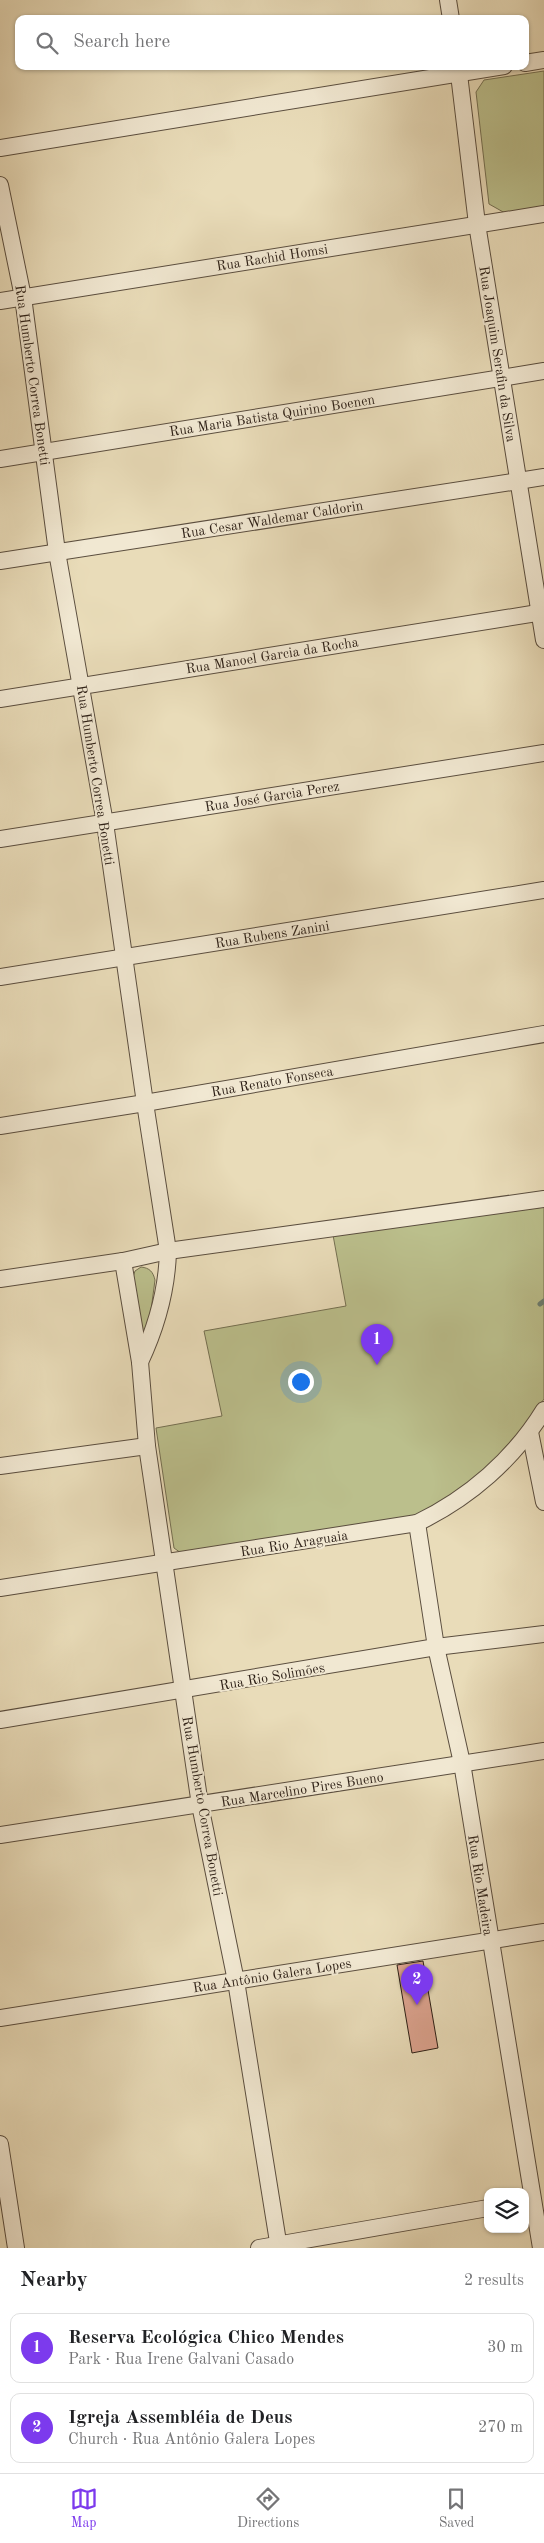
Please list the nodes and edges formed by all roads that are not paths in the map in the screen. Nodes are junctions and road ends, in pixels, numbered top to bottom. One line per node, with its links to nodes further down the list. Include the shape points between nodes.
1 (448, 0): 2 (street)
2 (450, 15)
3 (544, 60): 4 (street)
4 (529, 62)
5 (459, 70): 6 (street); 9 (street, Rua Joaquim Serafin da Silva)
6 (0, 148)
7 (0, 185): 10 (street, Rua Humberto Correa Bonetti)
8 (544, 214): 9 (street, Rua Rachid Homsi)
9 (477, 224): 10 (street, Rua Rachid Homsi); 13 (street, Rua Joaquim Serafin da Silva)
10 (23, 297): 11 (street, Rua Rachid Homsi); 14 (street, Rua Humberto Correa Bonetti)
11 (0, 301)
12 (544, 372): 13 (street, Rua Maria Batista Quirino Boenen)
13 (502, 378): 14 (street, Rua Maria Batista Quirino Boenen); 17 (street, Rua Joaquim Serafin da Silva)
14 (44, 452): 15 (street, Rua Maria Batista Quirino Boenen); 18 (street, Rua Humberto Correa Bonetti)
15 (0, 459)
16 (544, 477): 17 (street, Rua Cesar Waldemar Caldorin)
17 (518, 481): 18 (street, Rua Cesar Waldemar Caldorin); 20 (street, Rua Joaquim Serafin da Silva)
18 (57, 552): 19 (street, Rua Cesar Waldemar Caldorin); 22 (street, Rua Humberto Correa Bonetti)
19 (0, 561)
20 (542, 612): 21 (street, Rua Joaquim Serafin da Silva); 22 (street, Rua Manoel Garcia da Rocha)
21 (544, 640)
22 (81, 686): 23 (street, Rua Manoel Garcia da Rocha); 25 (street, Rua Humberto Correa Bonetti)
23 (0, 698)
24 (544, 753): 25 (street, Rua José Garcia Perez)
25 (105, 822): 26 (street, Rua José Garcia Perez); 28 (street, Rua Humberto Correa Bonetti)
26 (0, 839)
27 (544, 890): 28 (street, Rua Rubens Zanini)
28 (124, 958): 29 (street, Rua Rubens Zanini); 31 (street, Rua Humberto Correa Bonetti)
29 (0, 978)
30 (544, 1034): 31 (street, Rua Renato Fonseca)
31 (144, 1104): 32 (street, Rua Renato Fonseca); 34 (street, Rua Humberto Correa Bonetti)
32 (0, 1126)
33 (544, 1199): 34 (street)
34 (168, 1251): 35 (street); 37 (street, Rua Humberto Correa Bonetti, via 168,1268 153,1334)
35 (123, 1261): 36 (street); 37 (street, Rua Humberto Correa Bonetti)
36 (0, 1279)
37 (140, 1362): 40 (street, Rua Humberto Correa Bonetti)
38 (544, 1410): 39 (street, Rua Rio Araguaia)
39 (530, 1432): 42 (street); 43 (street, Rua Rio Araguaia, via 484,1481 441,1512)
40 (147, 1446): 41 (street); 44 (street, Rua Humberto Correa Bonetti)
41 (0, 1466)
42 (544, 1502)
43 (417, 1523): 44 (street, Rua Rio Araguaia); 47 (street, Rua Rio Madeira)
44 (165, 1564): 45 (street, Rua Rio Araguaia); 48 (street, Rua Humberto Correa Bonetti)
45 (0, 1588)
46 (544, 1634): 47 (street, Rua Rio Solimões)
47 (436, 1648): 48 (street, Rua Rio Solimões); 51 (street, Rua Rio Madeira)
48 (183, 1691): 49 (street, Rua Rio Solimões); 52 (street, Rua Humberto Correa Bonetti)
49 (0, 1720)
50 (544, 1751): 51 (street, Rua Marcelino Pires Bueno)
51 (462, 1763): 52 (street, Rua Marcelino Pires Bueno); 55 (street, Rua Rio Madeira)
52 (200, 1805): 53 (street, Rua Marcelino Pires Bueno); 56 (street, Rua Humberto Correa Bonetti)
53 (0, 1835)
54 (544, 1932): 55 (street, Rua Antônio Galera Lopes)
55 (491, 1941): 56 (street, Rua Antônio Galera Lopes); 59 (street, Rua Rio Madeira)
56 (236, 1981): 57 (street, Rua Antônio Galera Lopes); 61 (street, Rua Humberto Correa Bonetti)
57 (0, 2018)
58 (0, 2144): 62 (street)
59 (535, 2200): 64 (street, Rua Rio Madeira)
60 (484, 2209): 61 (street)
61 (278, 2247): 63 (street)
62 (16, 2248)
63 (259, 2248)
64 (541, 2248)

